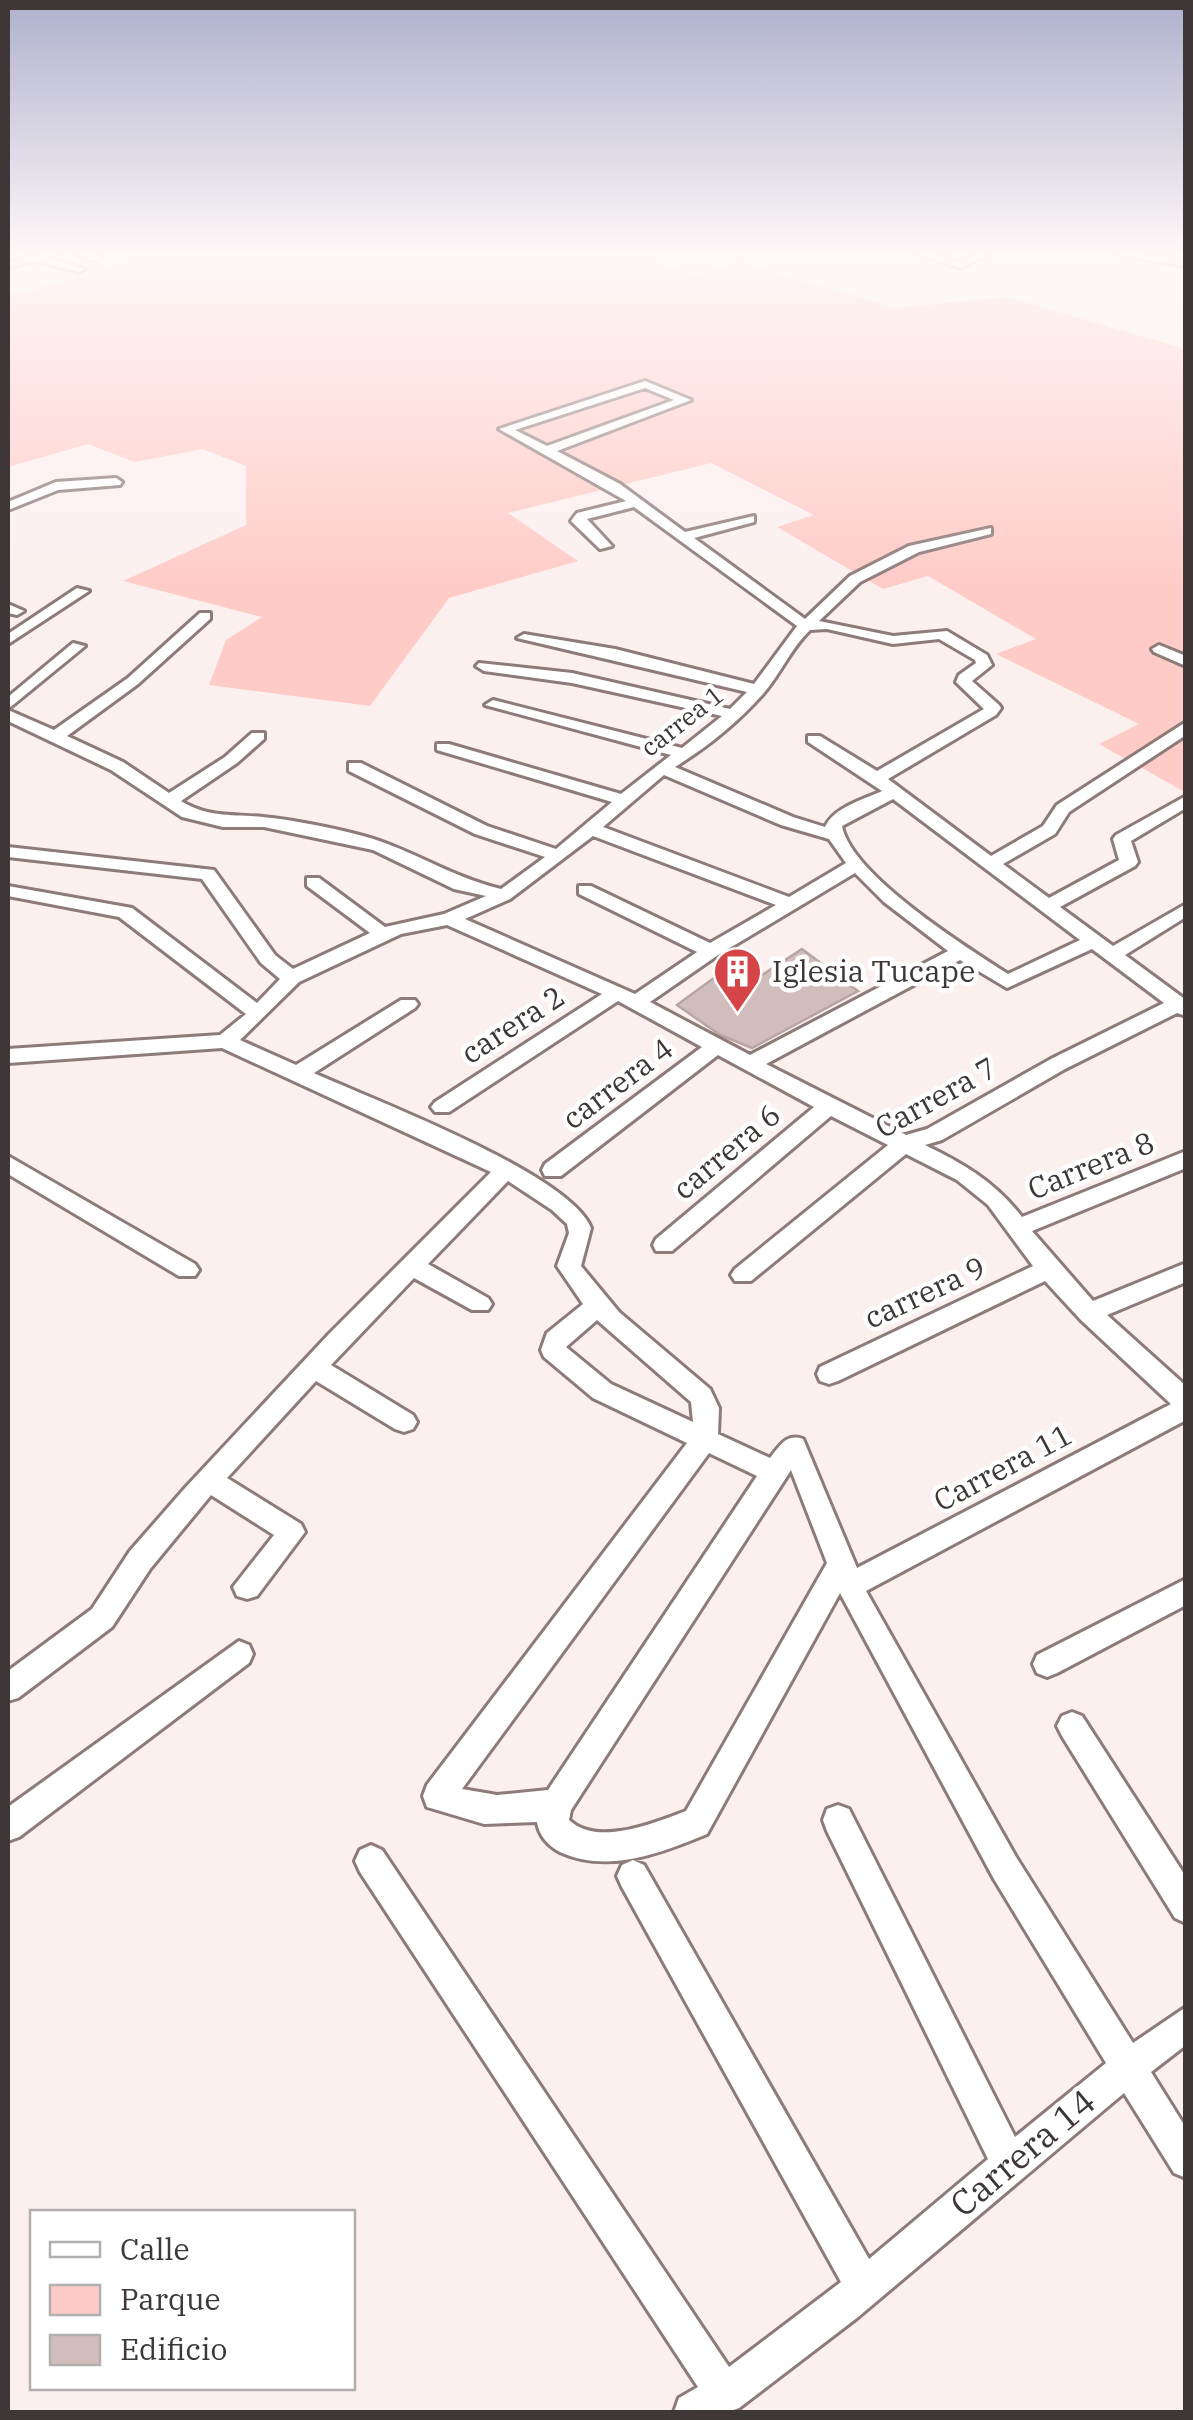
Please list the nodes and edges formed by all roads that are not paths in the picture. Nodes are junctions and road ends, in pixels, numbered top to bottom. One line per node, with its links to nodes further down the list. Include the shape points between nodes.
1 (546, 451): 1 (street, via 505,430 645,384 685,400); 3 (street)
2 (116, 482): 4 (street, via 56,486)
3 (635, 503): 7 (street); 8 (street, via 578,521)
4 (8, 506)
5 (749, 519): 7 (street)
6 (986, 531): 11 (street, carrea 1, via 914,549 855,579)
7 (685, 536): 11 (street)
8 (605, 546)
9 (82, 590): 13 (street)
10 (205, 616): 25 (street, via 133,681)
11 (806, 626): 18 (street, carrea 1); 31 (street, via 893,640 942,634 982,658 984,666 964,682 988,700 990,712)
12 (524, 638): 18 (street)
13 (8, 640)
14 (78, 646): 19 (street)
15 (1159, 649): 16 (street)
16 (1186, 662)
17 (484, 666): 21 (street)
18 (758, 690): 21 (street, carrea 1)
19 (8, 704)
20 (493, 705): 28 (street)
21 (733, 714): 28 (street, carrea 1)
22 (8, 715): 25 (street)
23 (1186, 727): 40 (street, via 1063,809 1049,830)
24 (258, 736): 33 (street)
25 (54, 738): 33 (street, via 117,766)
26 (814, 739): 31 (street)
27 (444, 747): 34 (street)
28 (685, 754): 30 (street, carrea 1)
29 (355, 766): 39 (street, via 480,830)
30 (662, 768): 34 (street, carrea 1); 37 (street)
31 (877, 778): 32 (street)
32 (894, 792): 37 (street, via 841,816 832,824); 40 (street)
33 (169, 800): 45 (street, via 223,822 264,822 378,846 460,885)
34 (622, 800): 36 (street, carrea 1)
35 (1186, 800): 47 (street, via 1122,839 1129,862)
36 (588, 828): 39 (street, carrea 1); 46 (street)
37 (835, 835): 41 (street)
38 (8, 852): 55 (street, via 208,874 268,959)
39 (559, 856): 45 (street, carrea 1)
40 (990, 864): 47 (street)
41 (854, 866): 46 (street, carera 2); 53 (street)
42 (314, 882): 50 (street)
43 (584, 890): 52 (street)
44 (8, 891): 59 (street, via 124,912)
45 (504, 895): 49 (street, carrea 1)
46 (791, 904): 52 (street, carera 2)
47 (1046, 907): 51 (street)
48 (1186, 908): 54 (street)
49 (450, 920): 50 (street, carrea 1); 56 (street)
50 (383, 934): 55 (street, carrea 1)
51 (1091, 942): 53 (street, via 1007,982); 54 (street)
52 (712, 951): 56 (street, carera 2)
53 (960, 952): 63 (street)
54 (1110, 956): 58 (street)
55 (292, 978): 59 (street, carrea 1)
56 (626, 998): 61 (street); 66 (street, carera 2)
57 (408, 1004): 64 (street)
58 (1182, 1007): 67 (street, Carrera 7, via 1058,1064 934,1135)
59 (257, 1013): 60 (street, carrea 1)
60 (225, 1042): 62 (street); 64 (street)
61 (718, 1046): 63 (street); 71 (street, carrera 4)
62 (8, 1056)
63 (750, 1063): 65 (street)
64 (296, 1074): 70 (street)
65 (829, 1106): 67 (street); 73 (street, carrera 6)
66 (442, 1107)
67 (906, 1143): 72 (street, via 965,1174); 78 (street, Carrera 7)
68 (1186, 1160): 72 (street, Carrera 8)
69 (8, 1164): 76 (street)
70 (506, 1170): 74 (street); 80 (street, via 580,1222 568,1266)
71 (553, 1170)
72 (1019, 1227): 75 (street)
73 (664, 1244)
74 (412, 1266): 79 (street); 82 (street)
75 (1048, 1269): 81 (street); 83 (street, carrera 9)
76 (186, 1270)
77 (1186, 1272): 81 (street)
78 (743, 1275)
79 (480, 1304)
80 (596, 1306): 86 (street, via 702,1396); 86 (street, via 553,1350 602,1392)
81 (1090, 1313): 84 (street)
82 (314, 1367): 85 (street); 88 (street)
83 (829, 1374)
84 (1186, 1405): 89 (street, Carrera 11)
85 (404, 1422)
86 (705, 1439): 87 (street); 96 (street, via 438,1796 506,1814)
87 (774, 1472): 89 (street, via 794,1448); 96 (street)
88 (209, 1480): 90 (street, via 292,1532); 94 (street, via 140,1560 102,1618)
89 (846, 1574): 96 (street, via 696,1824 650,1840 587,1848 563,1840 552,1825); 103 (street, via 1005,1868)
90 (246, 1587)
91 (1186, 1591): 93 (street)
92 (239, 1654): 98 (street)
93 (1046, 1664)
94 (8, 1688)
95 (1072, 1726): 101 (street)
96 (557, 1804)
97 (838, 1820): 105 (street)
98 (8, 1826)
99 (371, 1861): 107 (street)
100 (634, 1876): 106 (street)
101 (1186, 1906)
102 (1186, 2024): 103 (street, Carrera 14)
103 (1126, 2068): 104 (street); 105 (street, Carrera 14)
104 (1186, 2161)
105 (1010, 2163): 106 (street, Carrera 14)
106 (864, 2287): 107 (street, Carrera 14)
107 (709, 2403)

